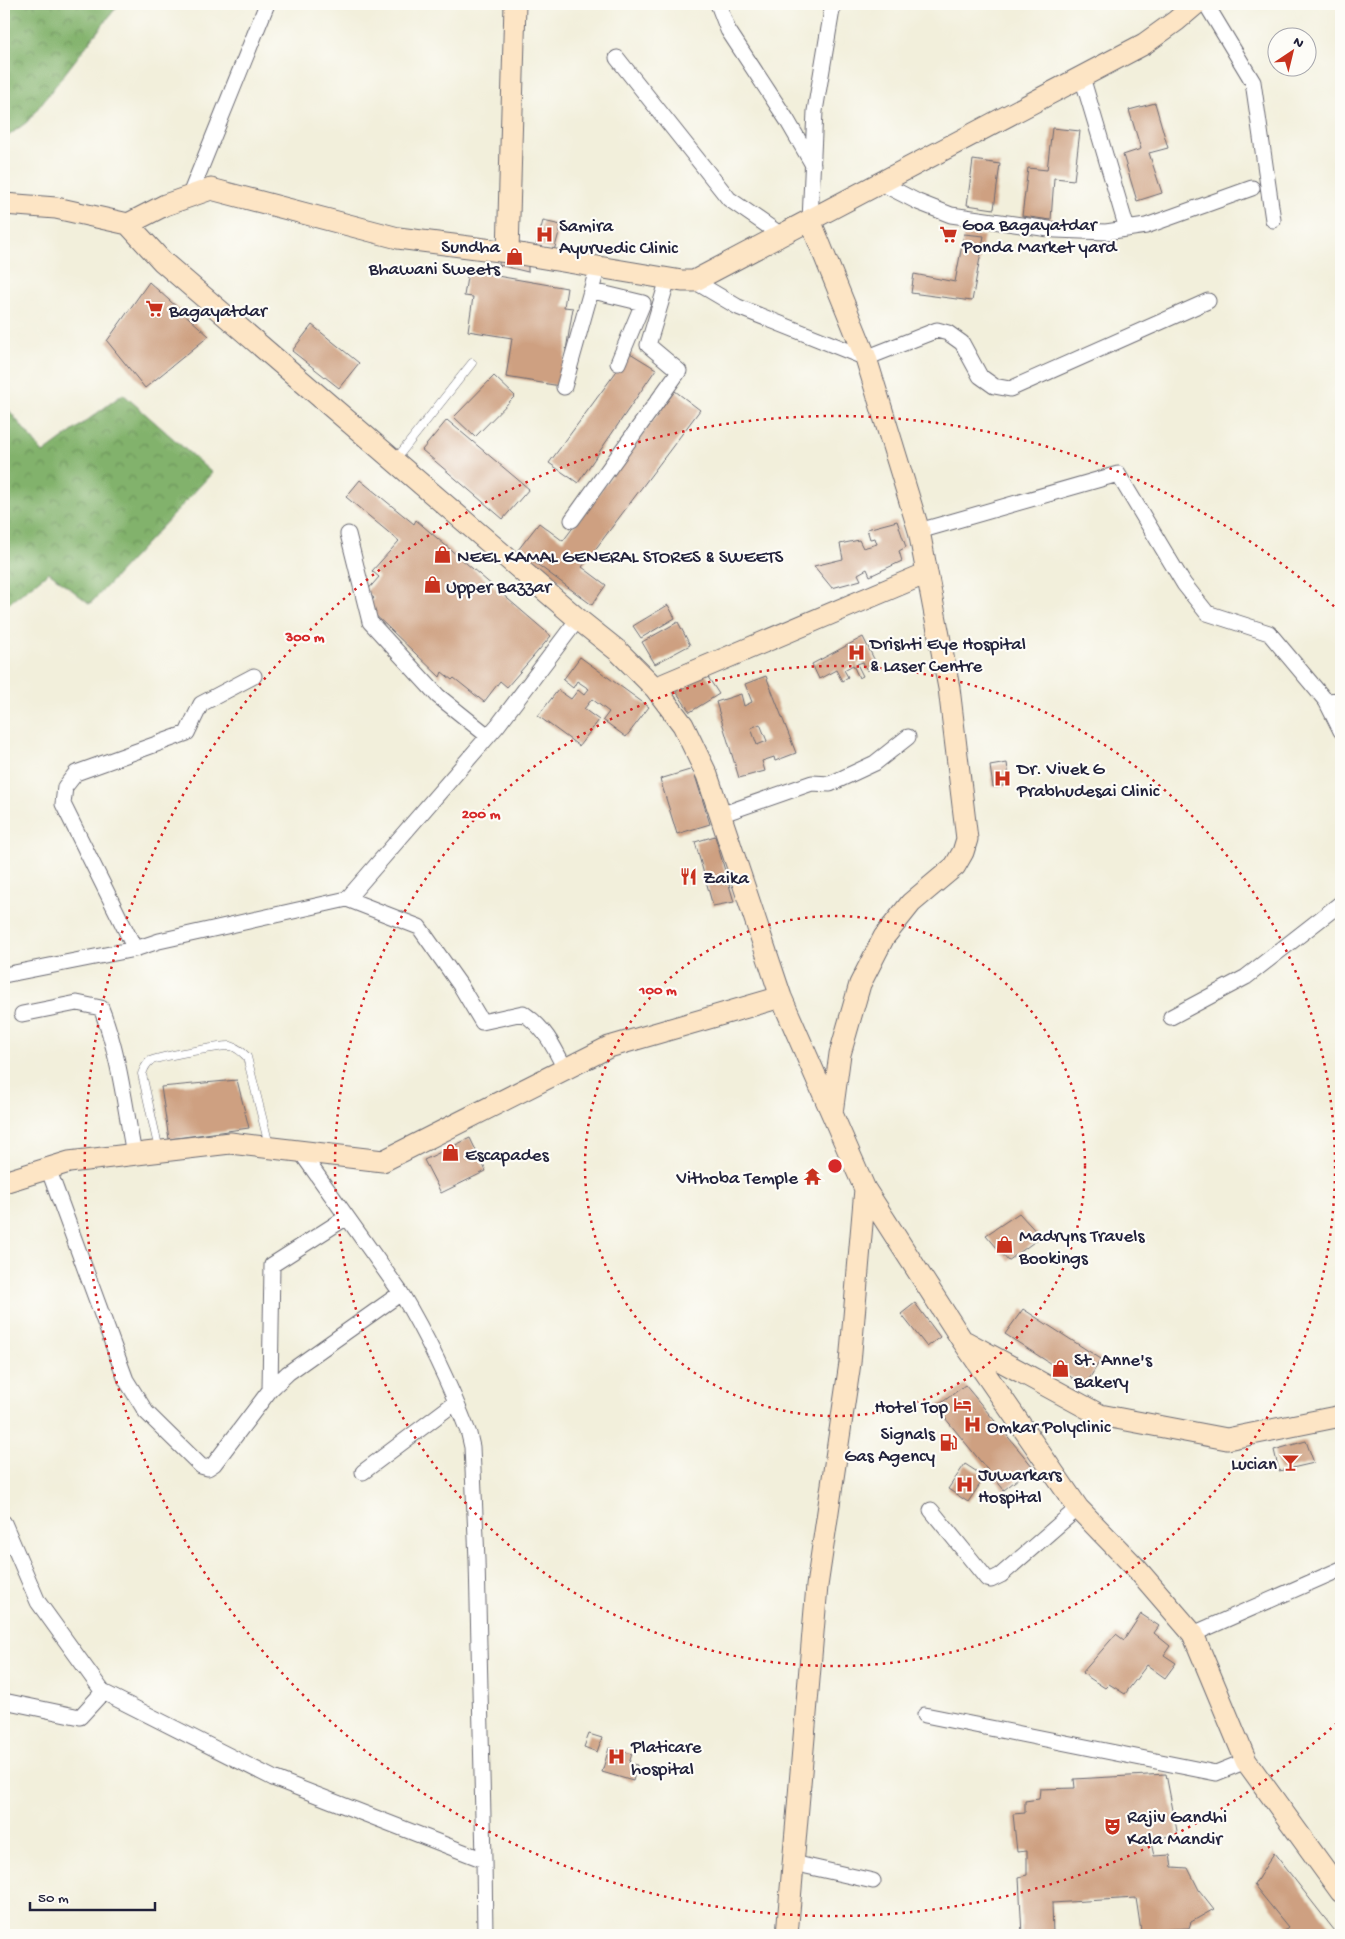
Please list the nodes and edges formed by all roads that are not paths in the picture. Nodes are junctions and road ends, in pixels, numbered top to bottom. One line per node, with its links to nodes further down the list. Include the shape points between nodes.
1 (267, 4): 12 (street)
2 (515, 4): 19 (street)
3 (718, 4): 9 (street, via 728,30)
4 (833, 4): 9 (street, via 815,111)
5 (1196, 4): 8 (street, via 1144,44)
6 (1206, 4): 15 (street, via 1253,82)
7 (617, 58): 18 (street, via 729,199)
8 (1082, 77): 10 (street); 17 (street)
9 (813, 165): 14 (street)
10 (881, 183): 14 (street); 17 (street, via 951,215 1056,230 1106,232)
11 (1252, 188): 17 (street, via 1146,226)
12 (189, 197): 16 (street); 19 (street, via 212,190 398,238)
13 (4, 204): 16 (street, via 56,208)
14 (810, 220): 18 (street); 25 (street)
15 (1273, 220)
16 (128, 224): 29 (street, via 162,261)
17 (1126, 229)
18 (781, 235): 22 (street)
19 (508, 252): 20 (street)
20 (598, 266): 21 (street); 23 (street)
21 (668, 278): 22 (street); 30 (street, via 648,345 679,371)
22 (694, 280): 25 (street, via 738,307)
23 (593, 291): 27 (street, via 643,303); 28 (street)
24 (1208, 301): 25 (street, via 1010,389 994,386 980,376 962,343 937,330)
25 (866, 358): 31 (street)
26 (472, 363): 29 (lane)
27 (618, 363)
28 (564, 387)
29 (394, 460): 34 (street)
30 (572, 520)
31 (919, 531): 33 (street); 37 (street, via 1118,474 1184,584 1207,613 1269,633)
32 (348, 534): 39 (street, via 370,622 438,696)
33 (927, 573): 36 (street); 50 (street, via 949,688 967,839 955,866 911,903 884,937 860,984 840,1054)
34 (578, 619): 36 (street, via 618,651); 39 (street)
35 (254, 676): 44 (street, via 201,704 187,733 76,773 65,788 62,804)
36 (655, 688): 41 (street, via 683,725 707,776)
37 (1334, 700): 38 (street)
38 (1341, 731)
39 (488, 736): 42 (street)
40 (908, 736): 41 (street, via 875,763 830,784 812,783)
41 (720, 815): 46 (street)
42 (347, 899): 44 (street); 49 (street, via 419,927 482,1022 523,1013 548,1036)
43 (1341, 903): 48 (street, via 1246,977)
44 (135, 949): 45 (street)
45 (4, 974)
46 (781, 997): 49 (street, via 609,1047); 50 (street)
47 (22, 1014): 54 (street, via 77,1003 101,1008 108,1024)
48 (1171, 1017)
49 (565, 1069): 52 (street, via 383,1161)
50 (832, 1113): 57 (street)
51 (270, 1148): 52 (street); 53 (street, via 230,1143); 53 (lane, via 247,1057 229,1046 151,1060 144,1067 142,1074)
52 (300, 1151): 58 (street)
53 (159, 1152): 54 (street)
54 (134, 1154): 55 (street, via 69,1162)
55 (48, 1168): 56 (street); 61 (street, via 126,1380 146,1412 202,1466 208,1468)
56 (4, 1182)
57 (865, 1189): 60 (street); 75 (street, via 850,1363 817,1586)
58 (347, 1217): 59 (street); 61 (street, via 272,1265)
59 (401, 1294): 61 (street, via 318,1351); 62 (street, via 427,1338)
60 (962, 1340): 63 (street, via 1100,1415 1227,1440); 65 (street)
61 (270, 1390)
62 (456, 1402): 64 (street); 74 (street, via 472,1447)
63 (1341, 1416)
64 (363, 1472)
65 (1078, 1508): 66 (street, via 1001,1575 991,1580); 69 (street)
66 (932, 1510)
67 (4, 1523): 70 (street, via 38,1602)
68 (1341, 1569): 69 (street)
69 (1193, 1634): 73 (street)
70 (103, 1692): 71 (street, via 80,1717); 74 (street, via 273,1778)
71 (4, 1701)
72 (925, 1715): 73 (street, via 1216,1773)
73 (1246, 1761): 77 (street)
74 (484, 1860): 78 (street)
75 (793, 1864): 76 (street); 79 (street)
76 (873, 1881)
77 (1341, 1892)
78 (485, 1935)
79 (787, 1935)

